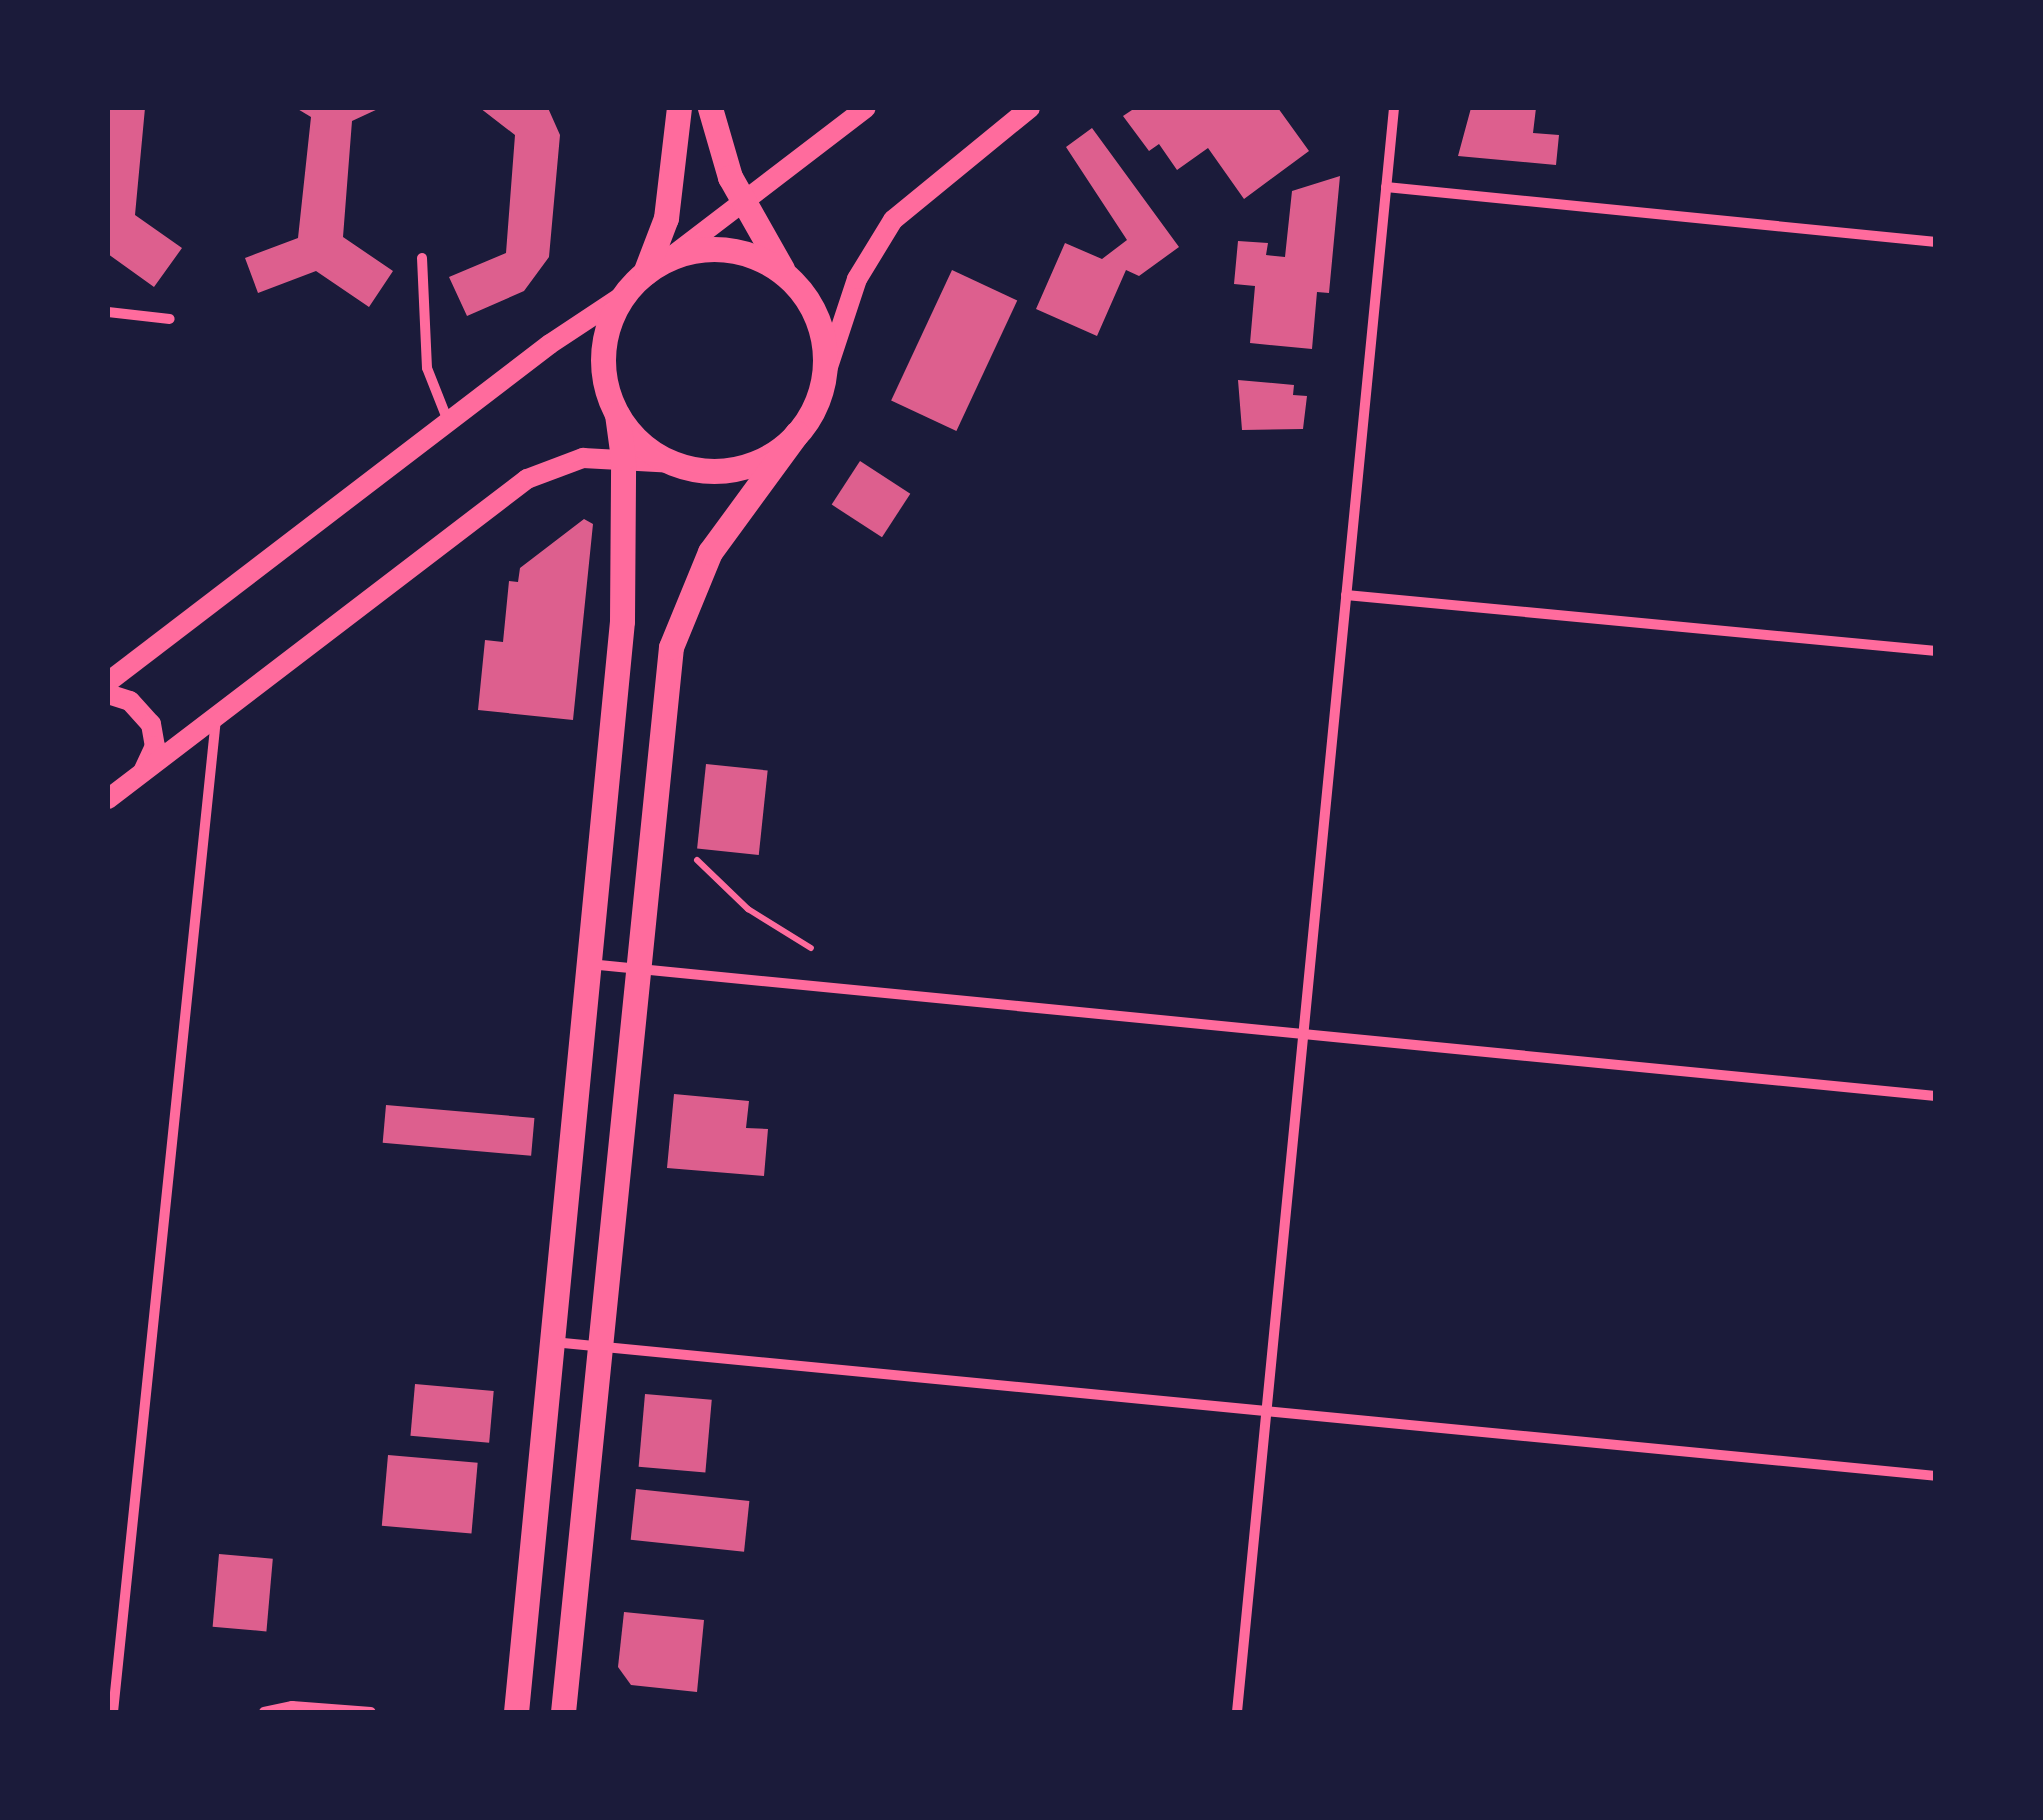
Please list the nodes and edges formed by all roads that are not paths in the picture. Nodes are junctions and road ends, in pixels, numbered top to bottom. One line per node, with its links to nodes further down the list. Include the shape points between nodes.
1 (679, 108): 11 (main road, via 666,218)
2 (710, 108): 7 (main road)
3 (866, 108): 7 (main road)
4 (1030, 108): 16 (main road, via 893,220 857,278)
5 (1394, 108): 6 (street)
6 (1386, 187): 8 (street); 22 (street)
7 (743, 201): 10 (main road); 12 (main road)
8 (1936, 242)
9 (422, 258): 18 (street, via 427,368)
10 (667, 260): 11 (main road); 12 (main road, via 728,251 765,262)
11 (644, 274): 13 (main road)
12 (788, 278): 16 (main road, via 818,323 825,358)
13 (624, 295): 17 (main road, via 603,354); 18 (main road)
14 (108, 312): 15 (street)
15 (170, 318)
16 (820, 392): 19 (main road)
17 (617, 414): 20 (main road); 21 (main road, via 641,444)
18 (448, 422): 24 (main road)
19 (797, 432): 21 (main road, via 742,467 714,471); 30 (main road, via 710,552 675,627)
20 (623, 458): 21 (main road); 26 (main road, via 564,461 527,479); 29 (main road, via 622,621)
21 (675, 463)
22 (1346, 595): 23 (street); 31 (street)
23 (1936, 652)
24 (108, 682)
25 (108, 694): 27 (main road, via 130,701 151,724 155,746)
26 (216, 716): 27 (main road); 37 (street)
27 (143, 772): 28 (main road)
28 (108, 799)
29 (588, 964): 30 (street); 33 (main road)
30 (638, 970): 31 (street); 34 (main road)
31 (1303, 1034): 32 (street); 35 (street)
32 (1936, 1096)
33 (552, 1342): 34 (street); 40 (main road)
34 (600, 1346): 35 (street); 41 (main road)
35 (1266, 1411): 36 (street); 42 (street)
36 (1936, 1476)
37 (113, 1712)
38 (264, 1712): 39 (street, via 292,1706)
39 (371, 1712)
40 (516, 1712)
41 (564, 1712)
42 (1237, 1712)

